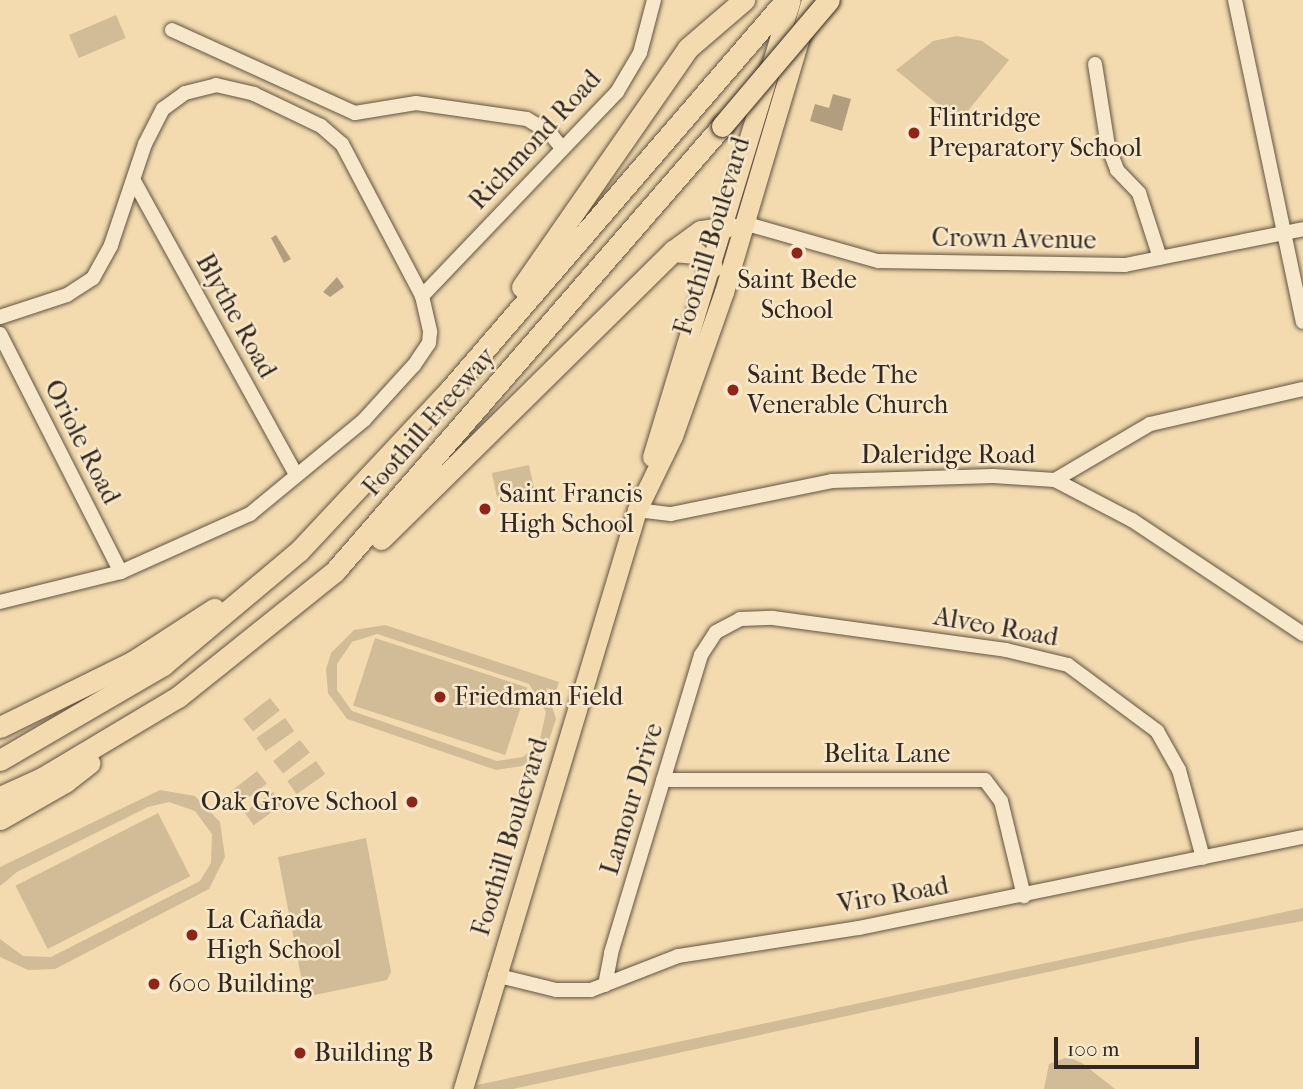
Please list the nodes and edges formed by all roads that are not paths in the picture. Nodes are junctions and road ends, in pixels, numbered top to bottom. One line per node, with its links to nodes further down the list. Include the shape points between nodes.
1 (654, 0): 11 (street, Richmond Road, via 649,30 631,71)
2 (744, 0): 24 (highway, via 688,48)
3 (788, 0): 13 (main road, Foothill Boulevard); 24 (highway, Foothill Freeway)
4 (811, 0): 13 (main road, Foothill Boulevard)
5 (829, 0): 32 (highway, Foothill Freeway, bridge, via 368,537)
6 (1235, 0): 15 (street)
7 (172, 30): 9 (street)
8 (1095, 64): 17 (street, via 1108,146 1117,170 1139,193)
9 (355, 113): 10 (street); 11 (street, via 415,103 527,119 549,132)
10 (332, 135): 12 (street, via 233,86 200,88 163,109 145,144); 19 (street, via 357,168)
11 (562, 148): 19 (street, Richmond Road)
12 (134, 181): 20 (street, via 111,245 93,278 67,295); 25 (street, Blythe Road)
13 (734, 226): 16 (highway, via 701,232); 17 (street, Crown Avenue, via 878,261 1125,265); 18 (main road, Foothill Boulevard); 27 (main road, Foothill Boulevard, via 673,436)
14 (1303, 229): 15 (street, Crown Avenue)
15 (1283, 233): 17 (street, Crown Avenue); 21 (street)
16 (673, 251): 18 (highway, via 696,253); 32 (highway, via 394,528)
17 (1160, 258)
18 (712, 267): 27 (main road, Foothill Boulevard, via 659,431)
19 (422, 296): 25 (street, via 430,321 429,343 423,353 364,421)
20 (0, 317)
21 (1303, 322)
22 (0, 334): 30 (street, Oriole Road)
23 (1303, 389): 26 (street, via 1150,424)
24 (448, 392): 29 (highway, Foothill Freeway)
25 (296, 475): 30 (street, via 250,514)
26 (1055, 480): 28 (street, Daleridge Road, via 993,476 832,481 671,514); 34 (street, Daleridge Road, via 1132,520)
27 (648, 482): 28 (main road, Foothill Boulevard)
28 (637, 510): 44 (main road, Foothill Boulevard)
29 (299, 551): 36 (highway, via 132,662); 37 (highway, Foothill Freeway, via 163,665)
30 (121, 572): 31 (street)
31 (0, 602)
32 (292, 610): 35 (highway, Foothill Freeway, via 218,669)
33 (716, 632): 38 (street, Lamour Drive, via 698,663); 42 (street, Alveo Road, via 740,619 773,618 1006,650 1068,665 1157,732 1179,771)
34 (1303, 634)
35 (137, 723): 39 (highway, Foothill Freeway); 40 (highway, via 65,782)
36 (0, 727)
37 (0, 760)
38 (663, 780): 43 (street, Belita Lane, via 985,780 1001,801); 45 (street, Lamour Drive)
39 (0, 797)
40 (0, 819)
41 (1303, 837): 42 (street, Viro Road)
42 (1203, 858): 43 (street, Viro Road)
43 (1024, 896): 45 (street, Viro Road, via 678,956)
44 (495, 975): 45 (street, Viro Road, via 556,990); 46 (main road, Foothill Boulevard)
45 (605, 985)
46 (463, 1089)

